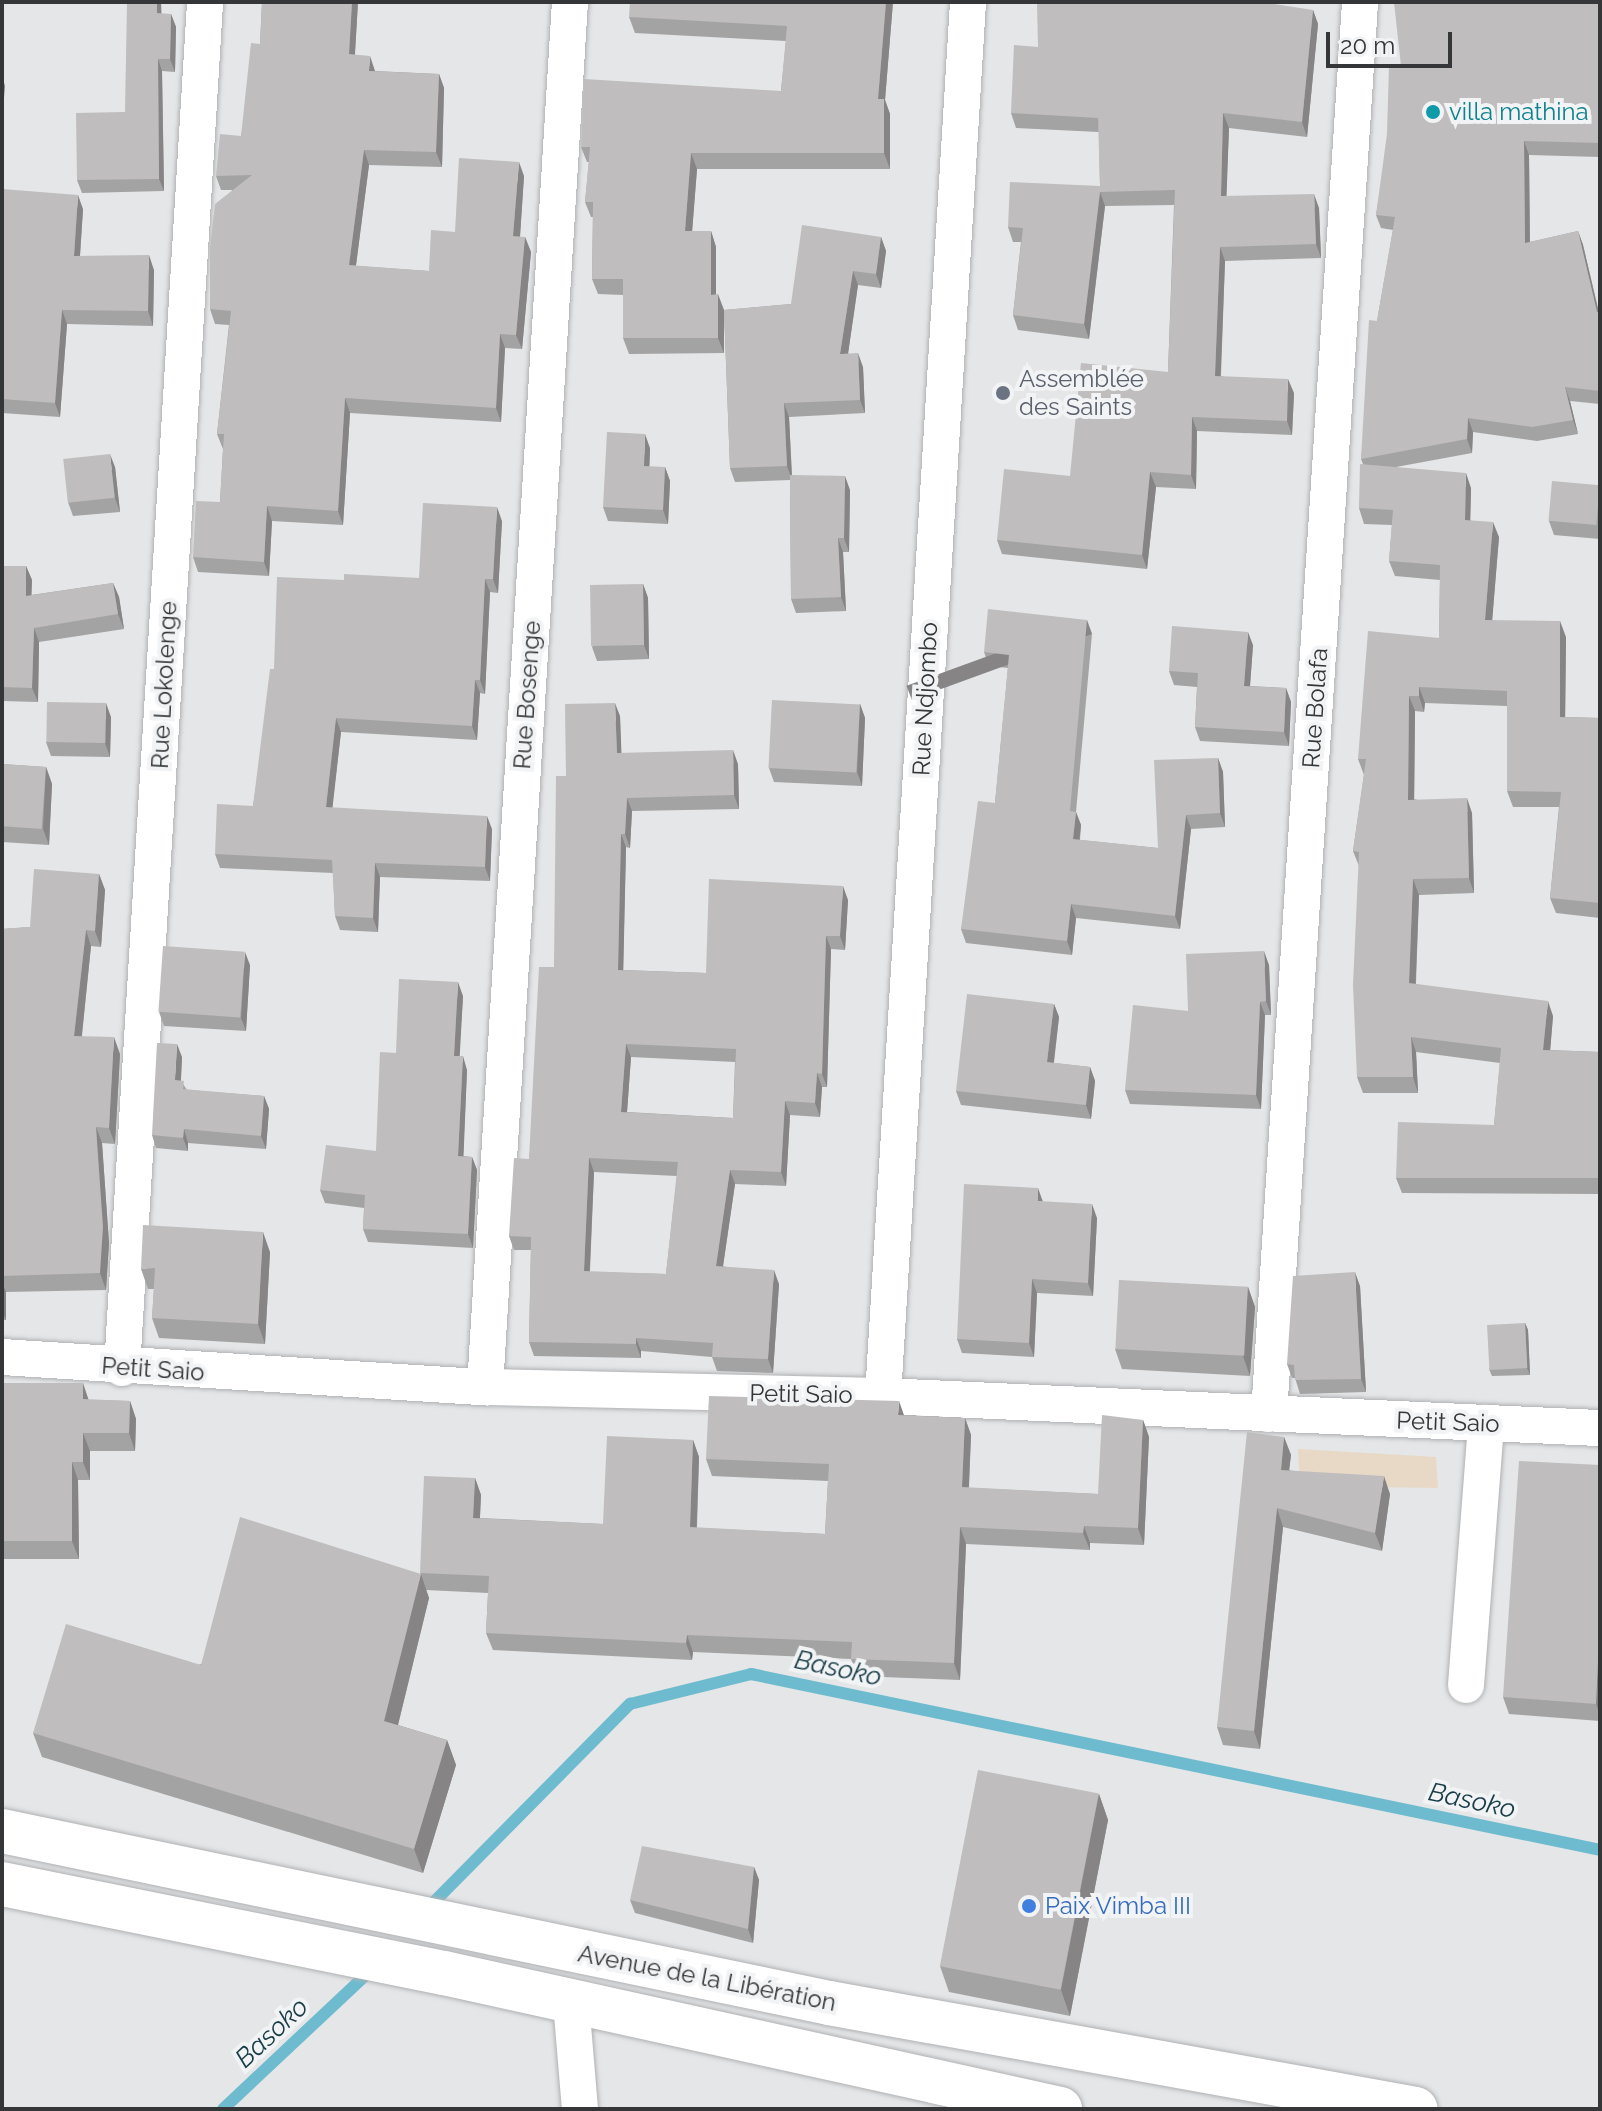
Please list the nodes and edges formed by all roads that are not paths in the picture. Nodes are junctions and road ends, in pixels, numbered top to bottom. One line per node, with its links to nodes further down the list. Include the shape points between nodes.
1 (205, 2): 6 (street, Rue Lokolenge)
2 (570, 2): 7 (street, Rue Bosenge)
3 (968, 2): 8 (street, Rue Ndjombo)
4 (1360, 2): 9 (street, Rue Bolafa)
5 (2, 1357): 6 (street, Petit Saio)
6 (122, 1368): 7 (street, Petit Saio)
7 (485, 1387): 8 (street, Petit Saio)
8 (883, 1396): 9 (street, Petit Saio)
9 (1269, 1414): 10 (street, Petit Saio)
10 (1486, 1423): 11 (street, Petit Saio); 12 (street)
11 (1600, 1428)
12 (1466, 1685)
13 (7, 1831): 18 (highway, Avenue de la Libération, via 829,2003)
14 (3, 1885): 15 (highway, Avenue de la Libération)
15 (571, 2002): 16 (street); 17 (highway, Avenue de la Libération)
16 (580, 2109)
17 (1060, 2109)
18 (1416, 2109)

